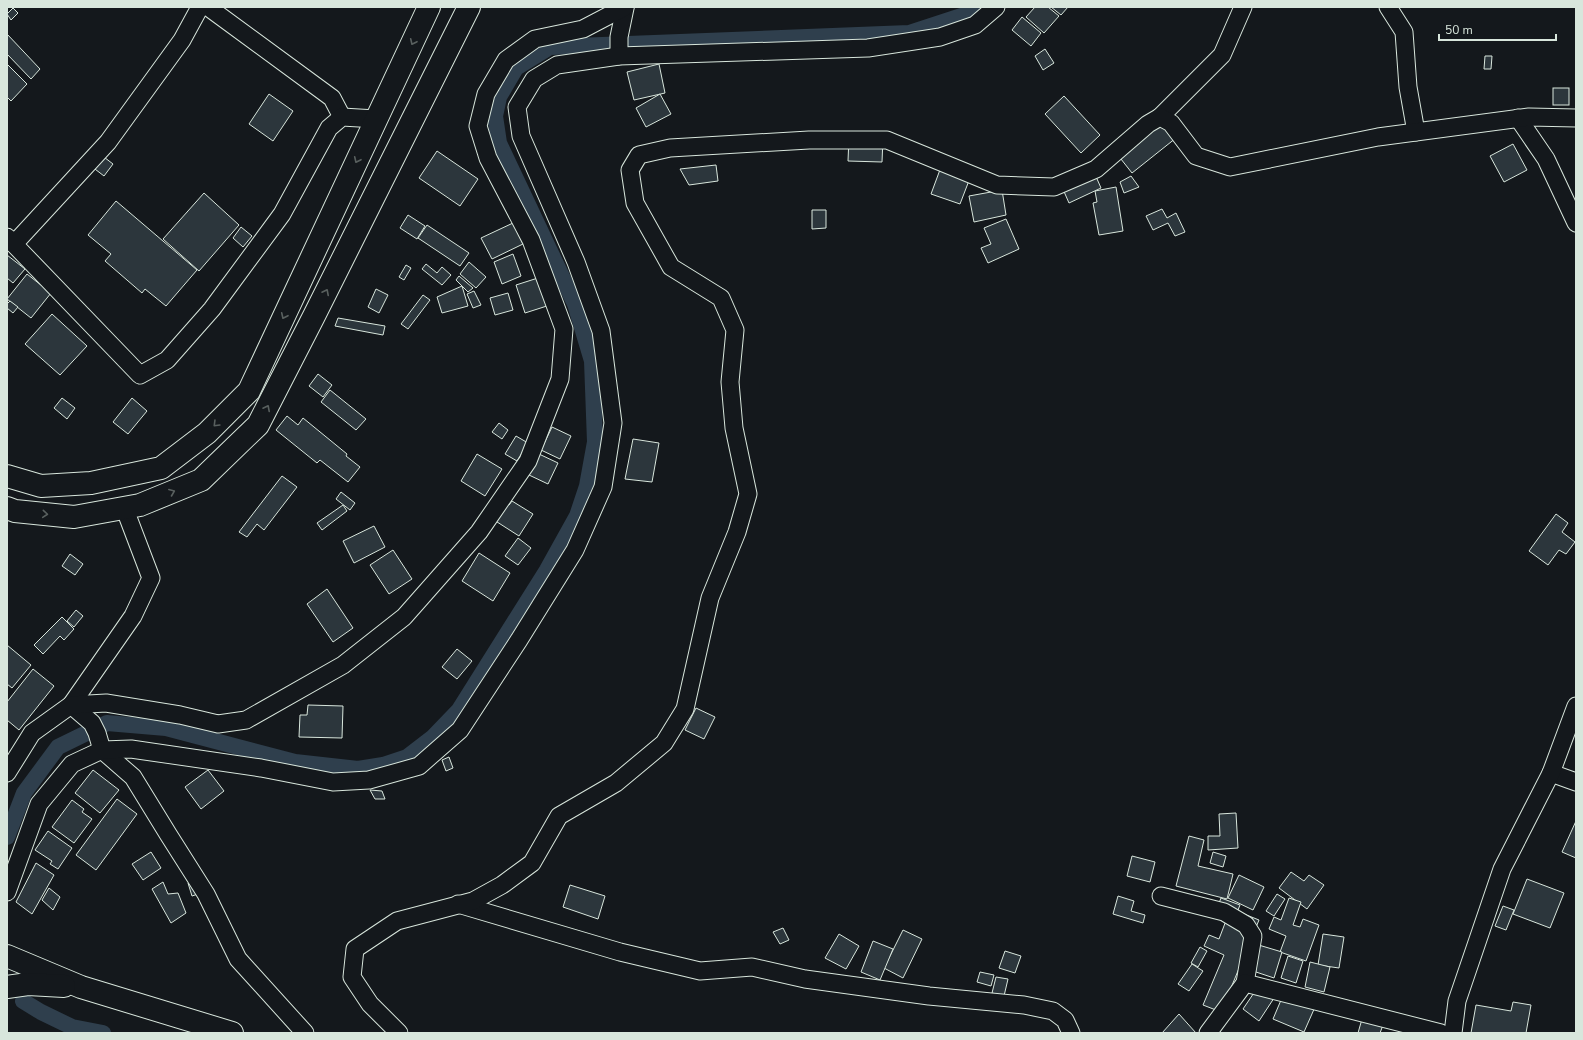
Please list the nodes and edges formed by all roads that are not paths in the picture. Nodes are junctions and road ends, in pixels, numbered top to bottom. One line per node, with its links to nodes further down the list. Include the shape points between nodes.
1 (200, 7): 17 (street, via 182,40 108,142)
2 (208, 7): 10 (street, via 332,98)
3 (429, 7): 14 (main road, one-way to 14)
4 (469, 7): 20 (main road, one-way to 4, via 140,505 201,480 258,425)
5 (625, 7): 9 (street); 21 (street, via 583,29 535,39 506,60 486,94 478,126 488,158 531,240 564,329 560,379 528,461 480,532 404,617 343,665 246,720 218,724 106,703)
6 (996, 7): 9 (street, via 975,25 940,37 868,48)
7 (1243, 7): 11 (street, via 1222,55)
8 (1388, 7): 15 (street, via 1404,32 1408,87)
9 (619, 48): 23 (street, via 557,66 534,79 517,107 521,136 576,262 601,331 613,423 602,487 576,550 460,730 419,766 369,780 333,782 261,768 131,749)
10 (342, 117): 14 (street); 17 (street, via 329,128 282,214 212,309 167,360 140,375)
11 (1160, 117): 15 (street, via 1171,123 1196,156 1230,167 1378,137); 29 (street, via 1148,124 1096,169 1054,187 997,185 887,140 809,140 670,148 639,155 630,170 635,203 671,267 722,298 735,330 730,382 734,428 748,494 737,532 710,598 685,710 664,743 616,783 559,816 532,863 502,886)
12 (1518, 118): 13 (street); 15 (street); 16 (street, via 1546,159)
13 (1576, 118)
14 (376, 119): 18 (main road, one-way to 18, via 249,391 207,433 161,468 91,483 41,486)
15 (1416, 132)
16 (1576, 223)
17 (11, 240)
18 (7, 476)
19 (7, 508): 20 (main road, one-way to 20, via 74,517)
20 (124, 508): 21 (street, via 151,578 133,616)
21 (71, 705): 23 (street, via 94,728); 24 (street, via 32,733)
22 (1576, 706): 25 (street)
23 (102, 750): 27 (street, via 72,764 39,804); 35 (street, via 133,777 206,894 238,959)
24 (7, 773)
25 (1551, 773): 26 (street); 40 (street, via 1502,868 1457,1001)
26 (1576, 782)
27 (7, 892)
28 (1161, 896): 31 (street, via 1224,912 1246,925 1253,936)
29 (458, 904): 36 (street, via 397,921 355,949 352,977 370,1004); 37 (street, via 620,952 700,971 752,967 805,979 1052,1011 1065,1020)
30 (7, 956): 33 (main road)
31 (1245, 983): 38 (street); 39 (street)
32 (7, 987): 33 (main road, via 28,984)
33 (81, 988): 34 (main road)
34 (232, 1033)
35 (305, 1033)
36 (399, 1033)
37 (1072, 1033)
38 (1208, 1033)
39 (1441, 1033)
40 (1453, 1033)

